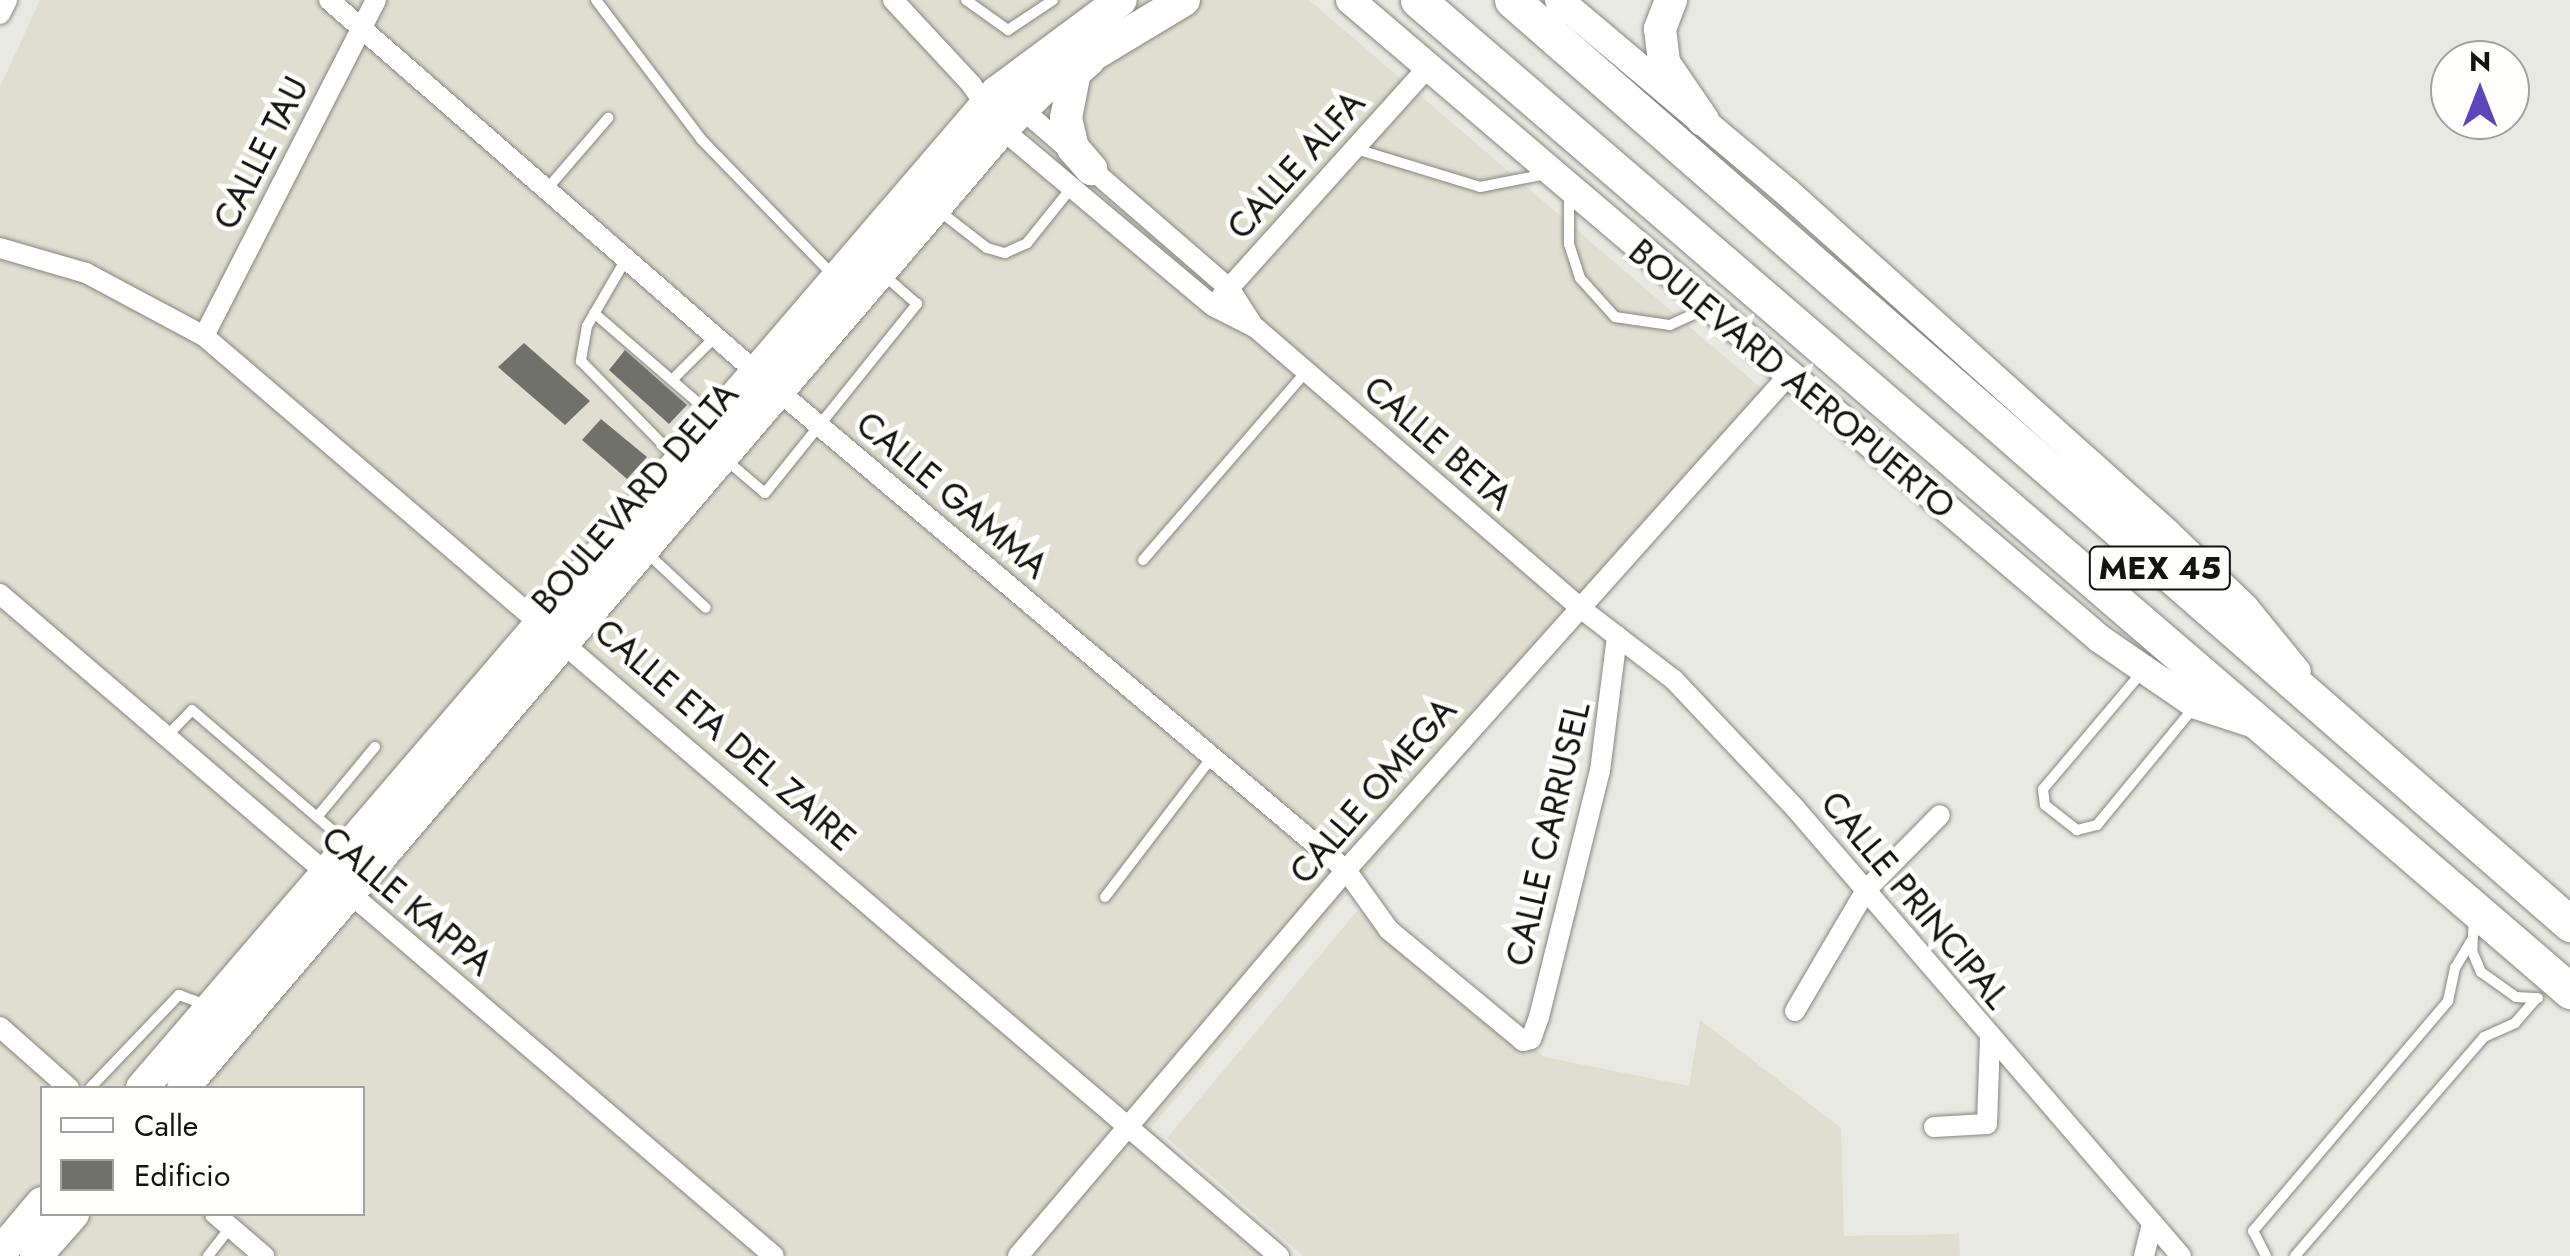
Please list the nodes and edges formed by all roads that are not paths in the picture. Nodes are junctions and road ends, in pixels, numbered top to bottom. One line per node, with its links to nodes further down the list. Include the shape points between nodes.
1 (8, 0): 15 (street)
2 (329, 0): 16 (street, CALLE GAMMA)
3 (376, 0): 16 (street, CALLE TAU)
4 (596, 0): 30 (lane, via 702,139)
5 (893, 0): 19 (street, CALLE BETA)
6 (966, 0): 7 (lane, via 1008,30)
7 (1053, 0)
8 (1121, 0): 19 (main road, BOULEVARD DELTA)
9 (1184, 0): 17 (main road, BOULEVARD DELTA)
10 (1418, 0): 53 (highway, BOULEVARD AEROPUERTO / MEX 45, via 1701,246)
11 (1512, 0): 55 (highway, MEX 45)
12 (1560, 0): 21 (street)
13 (1671, 0): 21 (main road, via 1660,29 1664,63)
14 (1361, 5): 18 (street, BOULEVARD AEROPUERTO)
15 (0, 14)
16 (362, 28): 25 (street, CALLE GAMMA); 36 (street, CALLE TAU)
17 (1100, 51): 19 (main road, BOULEVARD DELTA); 23 (main road, via 1075,72 1066,105)
18 (1428, 67): 22 (street, CALLE ALFA); 24 (street, BOULEVARD AEROPUERTO)
19 (996, 104): 23 (street, CALLE BETA); 23 (street, CALLE BETA); 26 (main road, BOULEVARD DELTA); 30 (main road, BOULEVARD DELTA)
20 (608, 118): 25 (lane)
21 (1703, 120): 55 (street, via 2211,574)
22 (1355, 148): 24 (lane, via 1480,187); 31 (street, CALLE ALFA)
23 (1082, 178): 26 (lane, via 1026,243 1005,254); 31 (street, CALLE BETA); 32 (street, CALLE BETA)
24 (1560, 181): 33 (street, BOULEVARD AEROPUERTO); 33 (lane, via 1580,278 1615,317 1670,325)
25 (547, 189): 28 (street, CALLE GAMMA)
26 (936, 208): 29 (main road, BOULEVARD DELTA)
27 (0, 248): 36 (street, CALLE ETA DEL ZAIRE, via 86,273)
28 (626, 258): 34 (lane); 37 (street, CALLE GAMMA)
29 (880, 272): 41 (main road, BOULEVARD DELTA); 43 (lane, via 917,304)
30 (838, 278): 41 (main road, BOULEVARD DELTA)
31 (1228, 288): 32 (street, CALLE ALFA); 35 (street, CALLE BETA)
32 (1214, 306): 35 (street, CALLE BETA)
33 (1709, 307): 39 (street, BOULEVARD AEROPUERTO)
34 (594, 313): 40 (lane); 45 (lane, via 579,351 587,371)
35 (1256, 328): 38 (street, CALLE BETA)
36 (204, 336): 51 (street, CALLE ETA DEL ZAIRE)
37 (716, 336): 40 (lane); 41 (street, CALLE GAMMA)
38 (1306, 372): 47 (lane); 49 (street, CALLE BETA)
39 (1787, 377): 49 (street, CALLE OMEGA); 53 (street, BOULEVARD AEROPUERTO)
40 (673, 380): 42 (lane)
41 (768, 382): 42 (main road, BOULEVARD DELTA); 43 (street, CALLE GAMMA); 44 (main road, BOULEVARD DELTA)
42 (716, 418): 45 (main road, BOULEVARD DELTA)
43 (820, 425): 44 (lane, via 765,493); 58 (street, CALLE GAMMA)
44 (724, 458): 46 (main road, BOULEVARD DELTA)
45 (679, 461): 51 (main road, BOULEVARD DELTA)
46 (644, 550): 50 (lane); 51 (main road, BOULEVARD DELTA)
47 (1143, 560)
48 (0, 594): 56 (street, CALLE KAPPA)
49 (1579, 606): 52 (street, CALLE PRINCIPAL); 62 (street, CALLE OMEGA)
50 (706, 608)
51 (554, 631): 61 (main road, BOULEVARD DELTA); 63 (main road, BOULEVARD DELTA); 78 (street, CALLE ETA DEL ZAIRE)
52 (1618, 636): 64 (street, CALLE PRINCIPAL, via 1700,705); 73 (street, CALLE CARRUSEL, via 1600,771 1540,1017)
53 (2154, 658): 54 (highway, BOULEVARD AEROPUERTO / MEX 45); 54 (lane, via 2043,788 2045,805 2076,830 2102,819)
54 (2204, 695): 67 (highway, BOULEVARD AEROPUERTO / MEX 45, via 2255,724)
55 (2324, 710): 66 (highway, MEX 45)
56 (166, 737): 60 (lane, via 192,710); 63 (street, CALLE KAPPA)
57 (376, 747): 60 (lane)
58 (1212, 757): 62 (street, CALLE GAMMA); 65 (lane)
59 (1940, 815): 64 (street)
60 (318, 817): 61 (lane)
61 (351, 846): 63 (main road, BOULEVARD DELTA)
62 (1346, 870): 73 (street, CALLE GAMMA, via 1389,930); 78 (street, CALLE OMEGA)
63 (337, 885): 69 (main road, BOULEVARD DELTA); 77 (main road, BOULEVARD DELTA); 88 (street, CALLE KAPPA)
64 (1866, 890): 70 (street); 72 (street, CALLE PRINCIPAL)
65 (1106, 896)
66 (2570, 923)
67 (2474, 926): 68 (highway, BOULEVARD AEROPUERTO / MEX 45); 93 (lane, via 2448,1000 2254,1231)
68 (2559, 993): 94 (lane, via 2484,1038)
69 (211, 1008): 75 (lane, via 180,996); 76 (main road, BOULEVARD DELTA)
70 (1794, 1011)
71 (0, 1027): 74 (street)
72 (1990, 1038): 79 (street, via 1986,1124); 83 (street, CALLE PRINCIPAL)
73 (1526, 1042)
74 (67, 1086)
75 (92, 1086)
76 (144, 1086)
77 (184, 1086)
78 (1130, 1127): 89 (street, CALLE OMEGA); 90 (street, CALLE ETA DEL ZAIRE)
79 (1934, 1127)
80 (40, 1205): 84 (main road)
81 (71, 1216): 85 (main road)
82 (223, 1220): 86 (lane); 87 (street)
83 (2152, 1224): 91 (street); 92 (street, CALLE PRINCIPAL)
84 (0, 1252)
85 (36, 1256)
86 (208, 1256)
87 (264, 1256)
88 (774, 1256)
89 (1018, 1256)
90 (1279, 1256)
91 (2144, 1256)
92 (2182, 1256)
93 (2266, 1256)
94 (2295, 1256)

